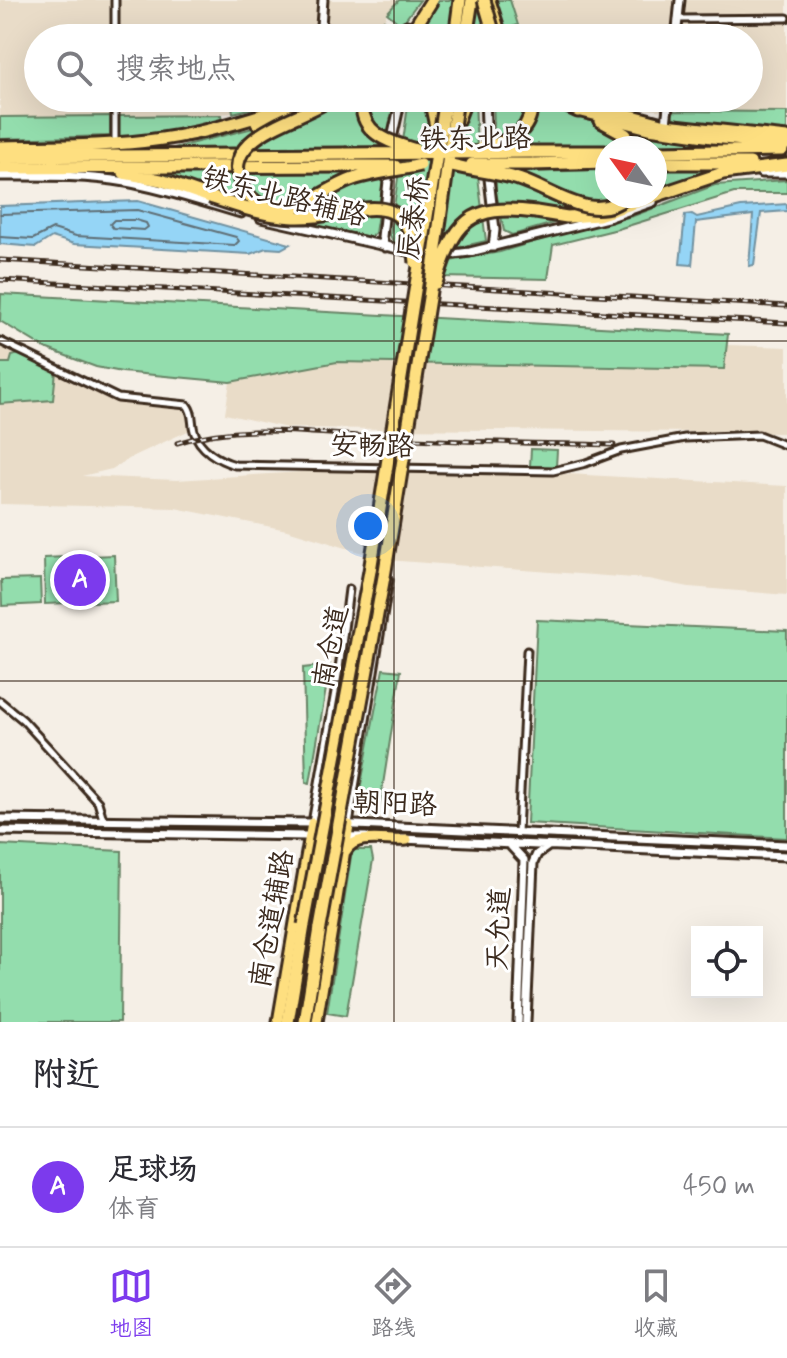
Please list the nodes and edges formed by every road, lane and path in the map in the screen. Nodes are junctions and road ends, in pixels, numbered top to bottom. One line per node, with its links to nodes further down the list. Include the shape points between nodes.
1 (115, 0): 10 (street)
2 (323, 0): 11 (street)
3 (430, 0): 12 (highway, bridge)
4 (460, 0): 13 (highway)
5 (472, 0): 14 (highway)
6 (487, 0): 15 (highway, bridge)
7 (680, 0): 9 (street)
8 (787, 18): 9 (street)
9 (678, 19): 16 (street)
10 (115, 24)
11 (321, 24)
12 (412, 24)
13 (457, 24)
14 (468, 24)
15 (494, 24)
16 (677, 24)
17 (115, 112): 36 (street)
18 (275, 112): 36 (highway, via 185,135)
19 (283, 112): 44 (highway, bridge, via 181,143)
20 (300, 112): 51 (highway, bridge, via 264,131 243,151 240,181 256,202 286,209 357,178)
21 (362, 112): 42 (highway, bridge, via 373,132 390,143)
22 (398, 112): 58 (street)
23 (435, 112): 39 (highway)
24 (447, 112): 39 (highway, 辰泰桥, bridge)
25 (454, 112): 39 (highway, 辰泰桥, bridge)
26 (461, 112): 39 (highway, bridge)
27 (486, 112): 59 (street)
28 (530, 112): 39 (highway, bridge, via 517,136 500,144)
29 (586, 112): 34 (highway)
30 (594, 112): 37 (highway, via 712,137)
31 (610, 112): 33 (main road)
32 (667, 112): 33 (street)
33 (666, 124): 35 (main road)
34 (626, 136)
35 (787, 137)
36 (115, 144): 38 (highway)
37 (787, 144)
38 (0, 147)
39 (448, 147): 42 (highway, 铁东北路, bridge); 46 (highway, 铁东北路, bridge); 60 (highway, 辰泰桥, bridge); 61 (highway, 辰泰桥, bridge)
40 (787, 150): 41 (highway)
41 (667, 152)
42 (428, 153): 47 (highway, 铁东北路, bridge)
43 (595, 153): 46 (highway, 铁东北路)
44 (100, 156): 45 (highway); 47 (highway)
45 (0, 157)
46 (532, 158): 48 (highway, 铁东北路); 52 (highway, 铁东北路, bridge)
47 (344, 160): 51 (highway, 铁东北路, bridge); 54 (highway)
48 (595, 161)
49 (667, 163): 50 (highway)
50 (787, 164): 61 (highway, bridge, via 723,173 592,216 508,209 477,215 450,241)
51 (420, 165): 52 (highway, 铁东北路, bridge)
52 (452, 165): 57 (highway, bridge, via 516,178)
53 (0, 168): 54 (highway)
54 (80, 168): 60 (highway, bridge, via 138,175 256,211 294,217 375,207 391,211 412,231)
55 (787, 173): 59 (street, 铁东北路辅路, via 711,181 611,217)
56 (0, 176): 58 (street, 铁东北路辅路, via 59,176 144,186)
57 (595, 207)
58 (385, 247): 59 (street, 铁东北路辅路, via 450,255)
59 (493, 247)
60 (417, 280): 83 (highway, 南仓道, bridge)
61 (429, 298): 84 (highway, 南仓道, bridge)
62 (0, 341): 63 (street, 安畅路, via 118,398 187,405 205,448 235,465 553,471 685,438 759,435)
63 (787, 446)
64 (389, 580): 73 (street)
65 (349, 589): 71 (street)
66 (527, 651): 75 (street)
67 (0, 701): 70 (street, via 98,802)
68 (0, 819): 69 (street, 朝阳路)
69 (29, 819): 70 (street, 朝阳路); 74 (street)
70 (103, 819): 71 (street, 朝阳路)
71 (312, 823): 73 (street, 朝阳路); 76 (main road, 南仓道辅路)
72 (0, 831): 74 (street, 朝阳路)
73 (348, 831): 75 (street, 朝阳路); 76 (street, 朝阳路); 77 (street, 朝阳路); 81 (main road)
74 (28, 832): 76 (street, 朝阳路)
75 (518, 832): 79 (street, 朝阳路)
76 (310, 835): 85 (main road, 南仓道辅路)
77 (407, 840): 78 (street, 朝阳路); 81 (main road, via 353,841)
78 (509, 845): 80 (street, 朝阳路); 86 (street, 天允道, via 524,860)
79 (787, 845)
80 (548, 847): 82 (street, 朝阳路); 87 (street, 天允道, via 533,863)
81 (344, 854): 84 (main road)
82 (787, 856)
83 (288, 1018)
84 (308, 1021)
85 (278, 1022)
86 (518, 1022)
87 (526, 1022)

